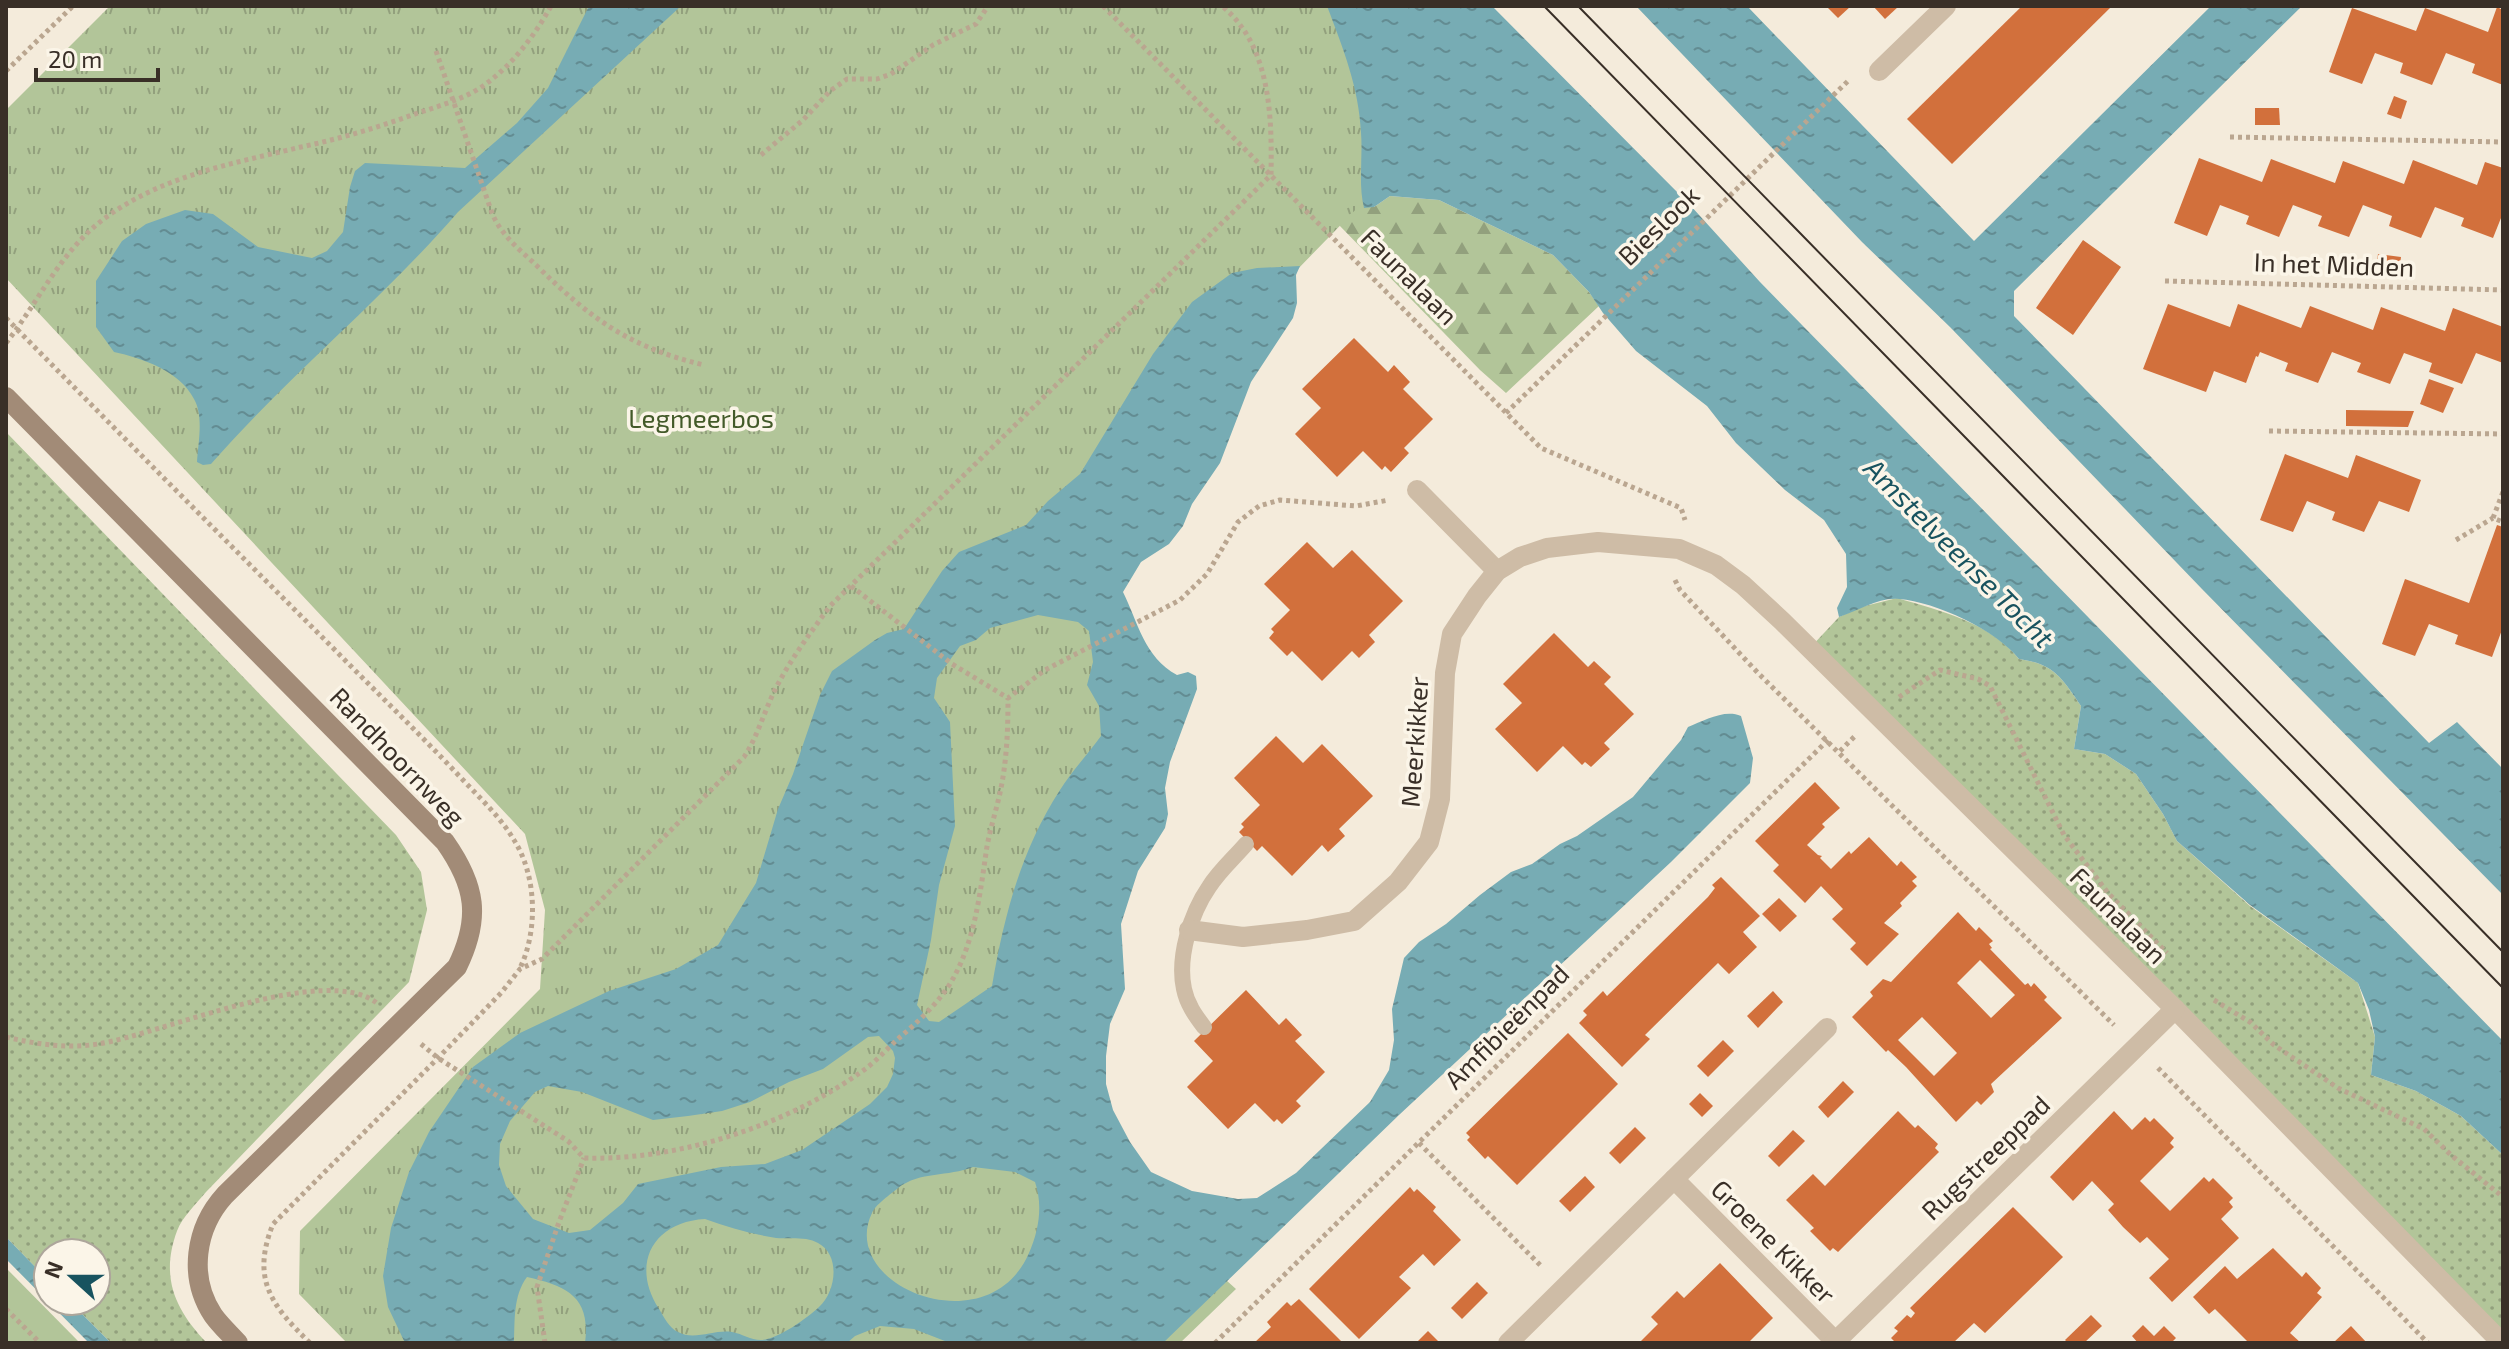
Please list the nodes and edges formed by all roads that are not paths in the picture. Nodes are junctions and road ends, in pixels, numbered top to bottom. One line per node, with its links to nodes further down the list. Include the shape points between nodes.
1 (1946, 6): 2 (street)
2 (1879, 71)
3 (6, 397): 14 (street, Randhoornweg, via 445,842 471,895 472,930 457,967 225,1195 205,1223 198,1258 201,1288 215,1317)
4 (1417, 490): 6 (street)
5 (1679, 549): 6 (street, Meerkikker, via 1598,542 1520,557); 9 (street, Faunalaan, via 1716,565 1743,585)
6 (1497, 571): 8 (street, Meerkikker, via 1452,634 1445,673 1440,799 1429,842 1398,882 1354,921 1243,937)
7 (1246, 844): 8 (lane, via 1210,885)
8 (1189, 930): 10 (lane, via 1183,987)
9 (2175, 1009): 13 (street, Rugstreeppad); 16 (street, Faunalaan)
10 (1204, 1027)
11 (1827, 1028): 12 (street, Groene Kikker)
12 (1674, 1179): 13 (street, Groene Kikker); 15 (street, Groene Kikker)
13 (1835, 1342)
14 (238, 1343)
15 (1508, 1343)
16 (2502, 1343)

